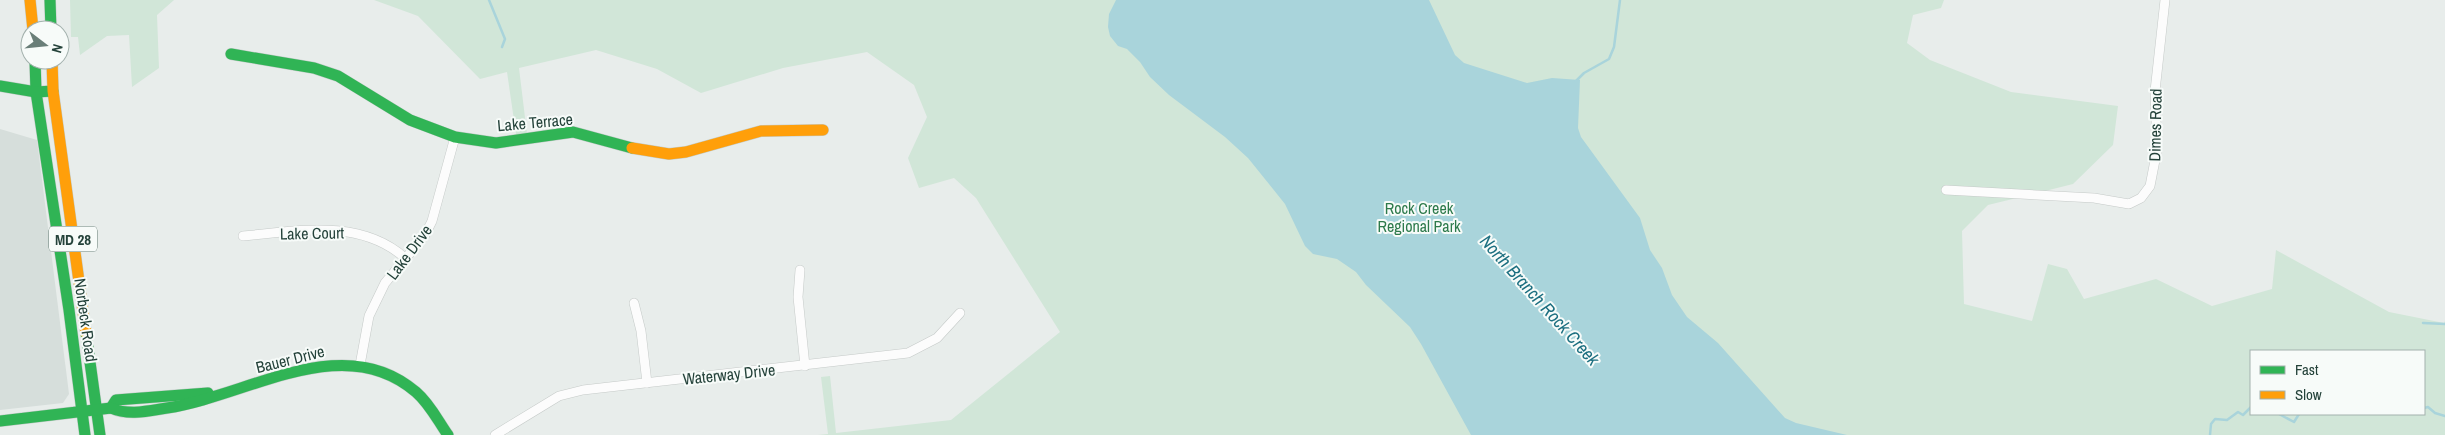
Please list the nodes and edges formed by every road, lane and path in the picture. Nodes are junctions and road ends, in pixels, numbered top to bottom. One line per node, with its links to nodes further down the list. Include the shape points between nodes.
1 (30, 0): 4 (street)
2 (50, 0): 5 (street)
3 (2165, 0): 14 (street, Dimes Road, via 2155,90 2157,150 2150,186 2141,198 2129,204 2094,198)
4 (31, 20)
5 (51, 20)
6 (231, 54): 13 (street, Lake Terrace, via 288,62 338,76 410,120)
7 (35, 70): 11 (street, Norbeck Road / MD 28)
8 (52, 70): 10 (street, Norbeck Road / MD 28)
9 (0, 86): 11 (street)
10 (53, 90): 11 (street); 25 (street, Norbeck Road / MD 28)
11 (36, 92): 26 (street, Norbeck Road / MD 28)
12 (823, 130): 13 (street, Lake Terrace, via 761,130 669,154 631,149 573,132 496,142)
13 (455, 137): 16 (street, Lake Drive, via 432,221 425,235)
14 (1946, 190)
15 (243, 236): 16 (street, Lake Court, via 346,230 393,247)
16 (405, 258): 20 (street, Lake Drive, via 385,283 369,316)
17 (800, 270): 21 (street, via 798,296)
18 (634, 303): 22 (street)
19 (960, 313): 21 (street, Waterway Drive, via 937,338 908,353)
20 (360, 365): 23 (street, Bauer Drive, via 318,365); 30 (street, Bauer Drive, via 391,376 416,392)
21 (805, 366): 22 (street, Waterway Drive)
22 (647, 383): 31 (street, Waterway Drive, via 559,396)
23 (232, 392): 24 (street, Bauer Drive, via 164,395); 24 (street, Bauer Drive, via 124,417)
24 (113, 404): 25 (street, Bauer Drive)
25 (97, 410): 26 (street, Bauer Drive); 29 (street, Norbeck Road / MD 28)
26 (82, 412): 27 (street, Bauer Drive); 28 (street, Norbeck Road / MD 28)
27 (0, 421)
28 (85, 435)
29 (100, 435)
30 (448, 435)
31 (495, 435)

